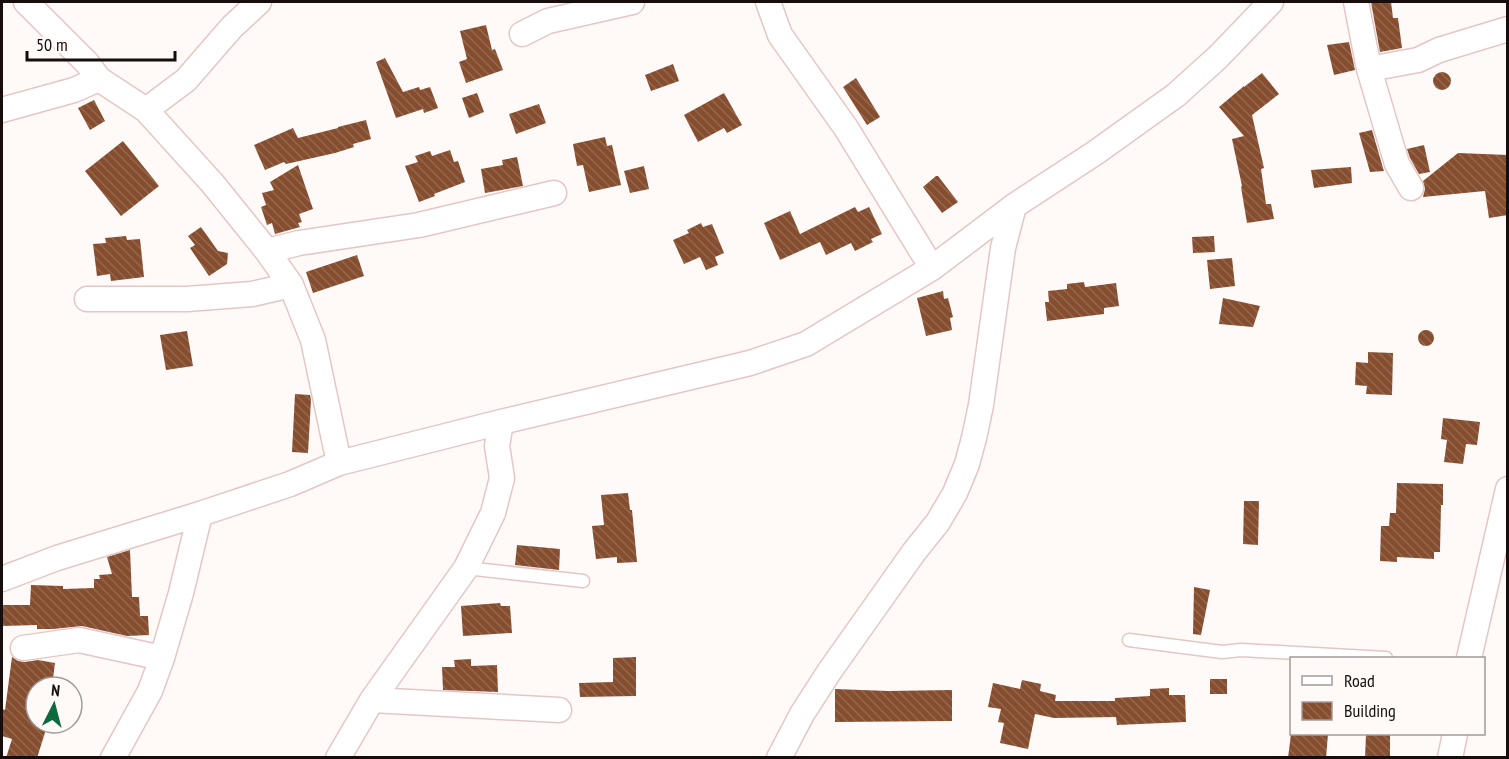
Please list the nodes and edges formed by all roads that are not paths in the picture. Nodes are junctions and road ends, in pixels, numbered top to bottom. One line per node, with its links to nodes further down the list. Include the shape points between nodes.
1 (26, 2): 10 (street)
2 (260, 2): 12 (street, via 231,27 186,80)
3 (632, 2): 8 (street, via 548,21)
4 (768, 2): 17 (street, via 780,35 846,128)
5 (1271, 2): 15 (street, via 1176,95)
6 (1356, 2): 9 (street)
7 (1508, 29): 9 (street, via 1418,60)
8 (522, 34)
9 (1369, 69): 13 (street, via 1398,164)
10 (99, 79): 11 (street); 12 (street)
11 (2, 110)
12 (146, 111): 16 (street, via 213,184)
13 (1411, 188)
14 (554, 193): 16 (street, via 418,225 299,243)
15 (1014, 206): 17 (street); 37 (street, via 1003,248 981,405 955,493 829,672)
16 (267, 252): 18 (street)
17 (932, 268): 20 (street, via 806,344 750,363)
18 (291, 285): 19 (street, via 252,294 188,299); 21 (street, via 313,340)
19 (87, 299)
20 (501, 422): 21 (street); 24 (street, via 497,446 502,478 494,513)
21 (339, 463): 23 (street)
22 (1508, 489): 30 (street)
23 (200, 514): 25 (street); 31 (street)
24 (466, 568): 26 (lane); 32 (street)
25 (2, 579)
26 (583, 581)
27 (1129, 640): 29 (lane, via 1222,652)
28 (23, 648): 31 (street, via 79,640)
29 (1368, 657)
30 (1469, 657)
31 (162, 658): 35 (street, via 150,691)
32 (372, 700): 33 (street); 36 (street)
33 (559, 710)
34 (1455, 735): 38 (street)
35 (112, 758)
36 (338, 758)
37 (779, 758)
38 (1450, 758)

